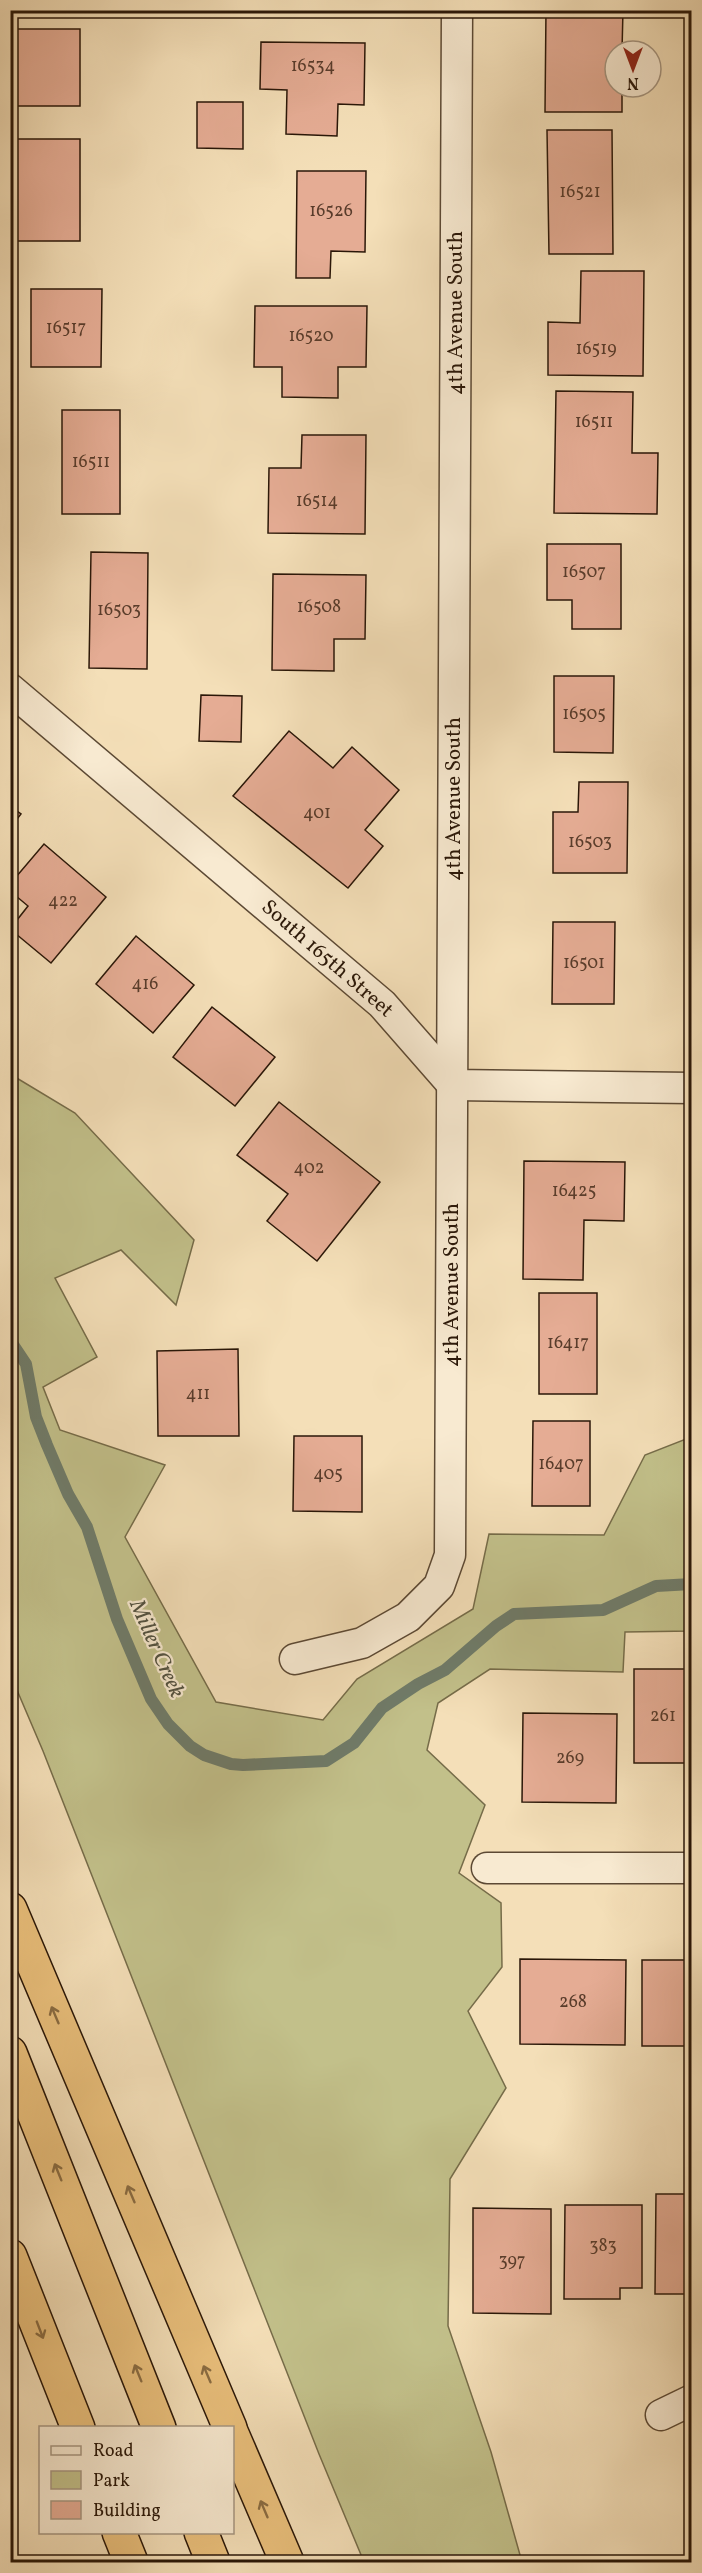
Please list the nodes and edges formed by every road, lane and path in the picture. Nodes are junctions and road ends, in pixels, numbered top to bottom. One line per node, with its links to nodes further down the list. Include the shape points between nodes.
1 (457, 10): 3 (street, 4th Avenue South)
2 (10, 689): 3 (street, South 165th Street, via 382,1004)
3 (453, 1085): 4 (street); 5 (street, 4th Avenue South, via 450,1555 439,1586 408,1617 362,1643)
4 (692, 1088)
5 (295, 1659)
6 (692, 1868): 7 (street)
7 (487, 1869)
8 (10, 1909): 15 (highway, one-way to 8)
9 (10, 2053): 14 (highway, one-way to 9)
10 (10, 2256): 13 (highway, one-way to 13)
11 (692, 2400): 12 (street)
12 (661, 2415)
13 (78, 2426)
14 (159, 2426)
15 (230, 2426)
16 (234, 2439): 21 (highway, one-way to 16)
17 (120, 2534): 19 (highway)
18 (202, 2534): 20 (highway)
19 (131, 2562)
20 (213, 2562)
21 (288, 2562)

